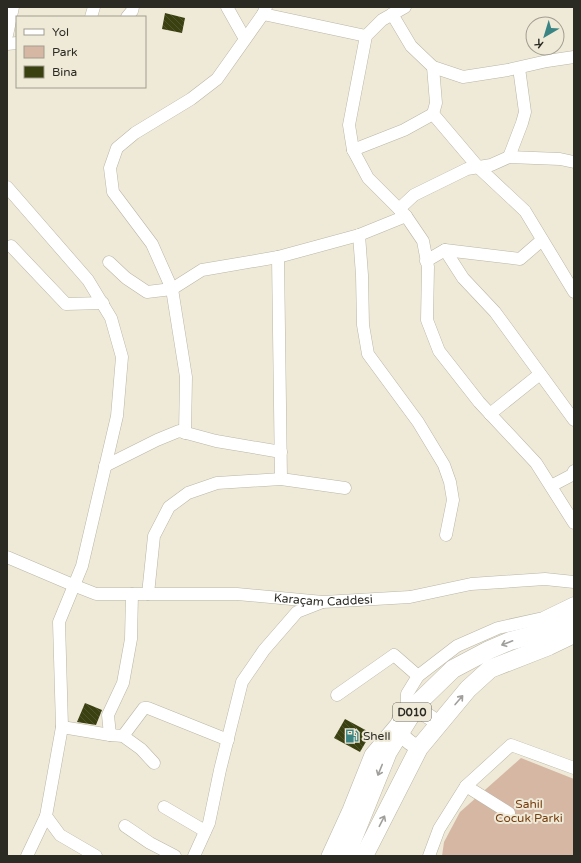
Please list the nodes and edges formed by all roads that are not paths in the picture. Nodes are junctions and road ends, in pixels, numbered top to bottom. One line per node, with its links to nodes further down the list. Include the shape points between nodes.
1 (13, 7): 8 (street)
2 (133, 7): 7 (street)
3 (227, 7): 10 (street)
4 (405, 7): 6 (street)
5 (265, 11): 9 (street); 10 (street)
6 (392, 14): 9 (street); 12 (street, via 411,46)
7 (128, 16)
8 (7, 35)
9 (366, 36): 15 (street, via 349,125)
10 (245, 40): 28 (street, via 217,79 191,99 135,133 117,148 110,168 113,192 152,244)
11 (574, 57): 13 (street)
12 (433, 67): 13 (street, via 463,77); 14 (street, via 436,103)
13 (520, 68): 16 (street, via 525,112)
14 (433, 114): 15 (street, via 404,130); 18 (street)
15 (353, 150): 20 (street, via 368,178)
16 (510, 157): 17 (street); 18 (street)
17 (574, 162)
18 (478, 167): 20 (street, via 467,169 414,195); 22 (street, via 525,211)
19 (7, 187): 30 (street, via 88,280)
20 (403, 213): 21 (street); 26 (street, via 423,241)
21 (360, 235): 25 (street); 42 (street, via 363,324 368,354 418,422 444,465 453,500)
22 (542, 240): 24 (street, via 520,259); 29 (street)
23 (11, 246): 30 (street, via 66,304)
24 (444, 250): 26 (street); 31 (street, via 463,278 495,312)
25 (278, 257): 28 (street, via 202,270); 35 (street)
26 (426, 261): 32 (street, via 427,320 439,351)
27 (109, 262): 28 (street, via 126,278 147,292)
28 (172, 289): 34 (street, via 186,377)
29 (574, 292)
30 (102, 304): 36 (street, via 111,318 122,357 117,416)
31 (540, 374): 32 (street); 33 (street)
32 (490, 414): 39 (street, via 536,463)
33 (574, 420)
34 (185, 433): 35 (street); 36 (street, via 179,431 157,440)
35 (281, 452): 38 (street)
36 (105, 466): 45 (street, via 82,566)
37 (574, 471): 39 (street, via 572,475)
38 (281, 480): 40 (street); 47 (street, via 217,483 188,493 169,507 154,536)
39 (551, 486): 41 (street)
40 (345, 488)
41 (574, 523)
42 (446, 535)
43 (7, 557): 45 (street, Karaçam Caddesi)
44 (574, 582): 48 (street, Karaçam Caddesi, via 545,579 471,584 410,597)
45 (73, 585): 46 (street, Karaçam Caddesi, via 96,594); 56 (street, via 58,622)
46 (132, 594): 47 (street, Karaçam Caddesi); 58 (street, via 131,640 123,683 108,715)
47 (148, 594): 48 (street, Karaçam Caddesi, via 237,594)
48 (323, 602): 60 (street, via 297,612 264,650 242,682)
49 (574, 604): 52 (street, via 543,618 498,628 457,646)
50 (574, 618): 54 (highway, D010, one-way to 54, via 544,632 510,641 452,669)
51 (574, 634): 55 (highway, D010, one-way to 51, via 468,689 490,669)
52 (418, 676): 53 (street, via 394,655); 54 (street, via 407,694)
53 (338, 695)
54 (411, 710): 55 (main road, via 429,715); 57 (highway, D010)
55 (438, 724): 61 (highway, D010)
56 (62, 726): 58 (street); 67 (street)
57 (399, 728): 61 (main road, via 409,743); 74 (main road, via 372,755); 75 (highway, D010, one-way to 75)
58 (110, 735): 59 (street)
59 (123, 736): 60 (street, via 144,708 148,708); 62 (street)
60 (228, 740): 69 (street)
61 (419, 748): 76 (highway, D010, one-way to 61)
62 (154, 764)
63 (574, 768): 64 (street, via 511,745)
64 (466, 786): 66 (street); 77 (street, via 439,829)
65 (164, 807): 69 (street)
66 (509, 813)
67 (46, 816): 70 (street); 71 (street, via 60,835)
68 (125, 826): 72 (street)
69 (205, 831): 73 (street)
70 (27, 856)
71 (96, 856)
72 (175, 856)
73 (194, 856)
74 (329, 856)
75 (346, 856)
76 (364, 856)
77 (429, 856)

